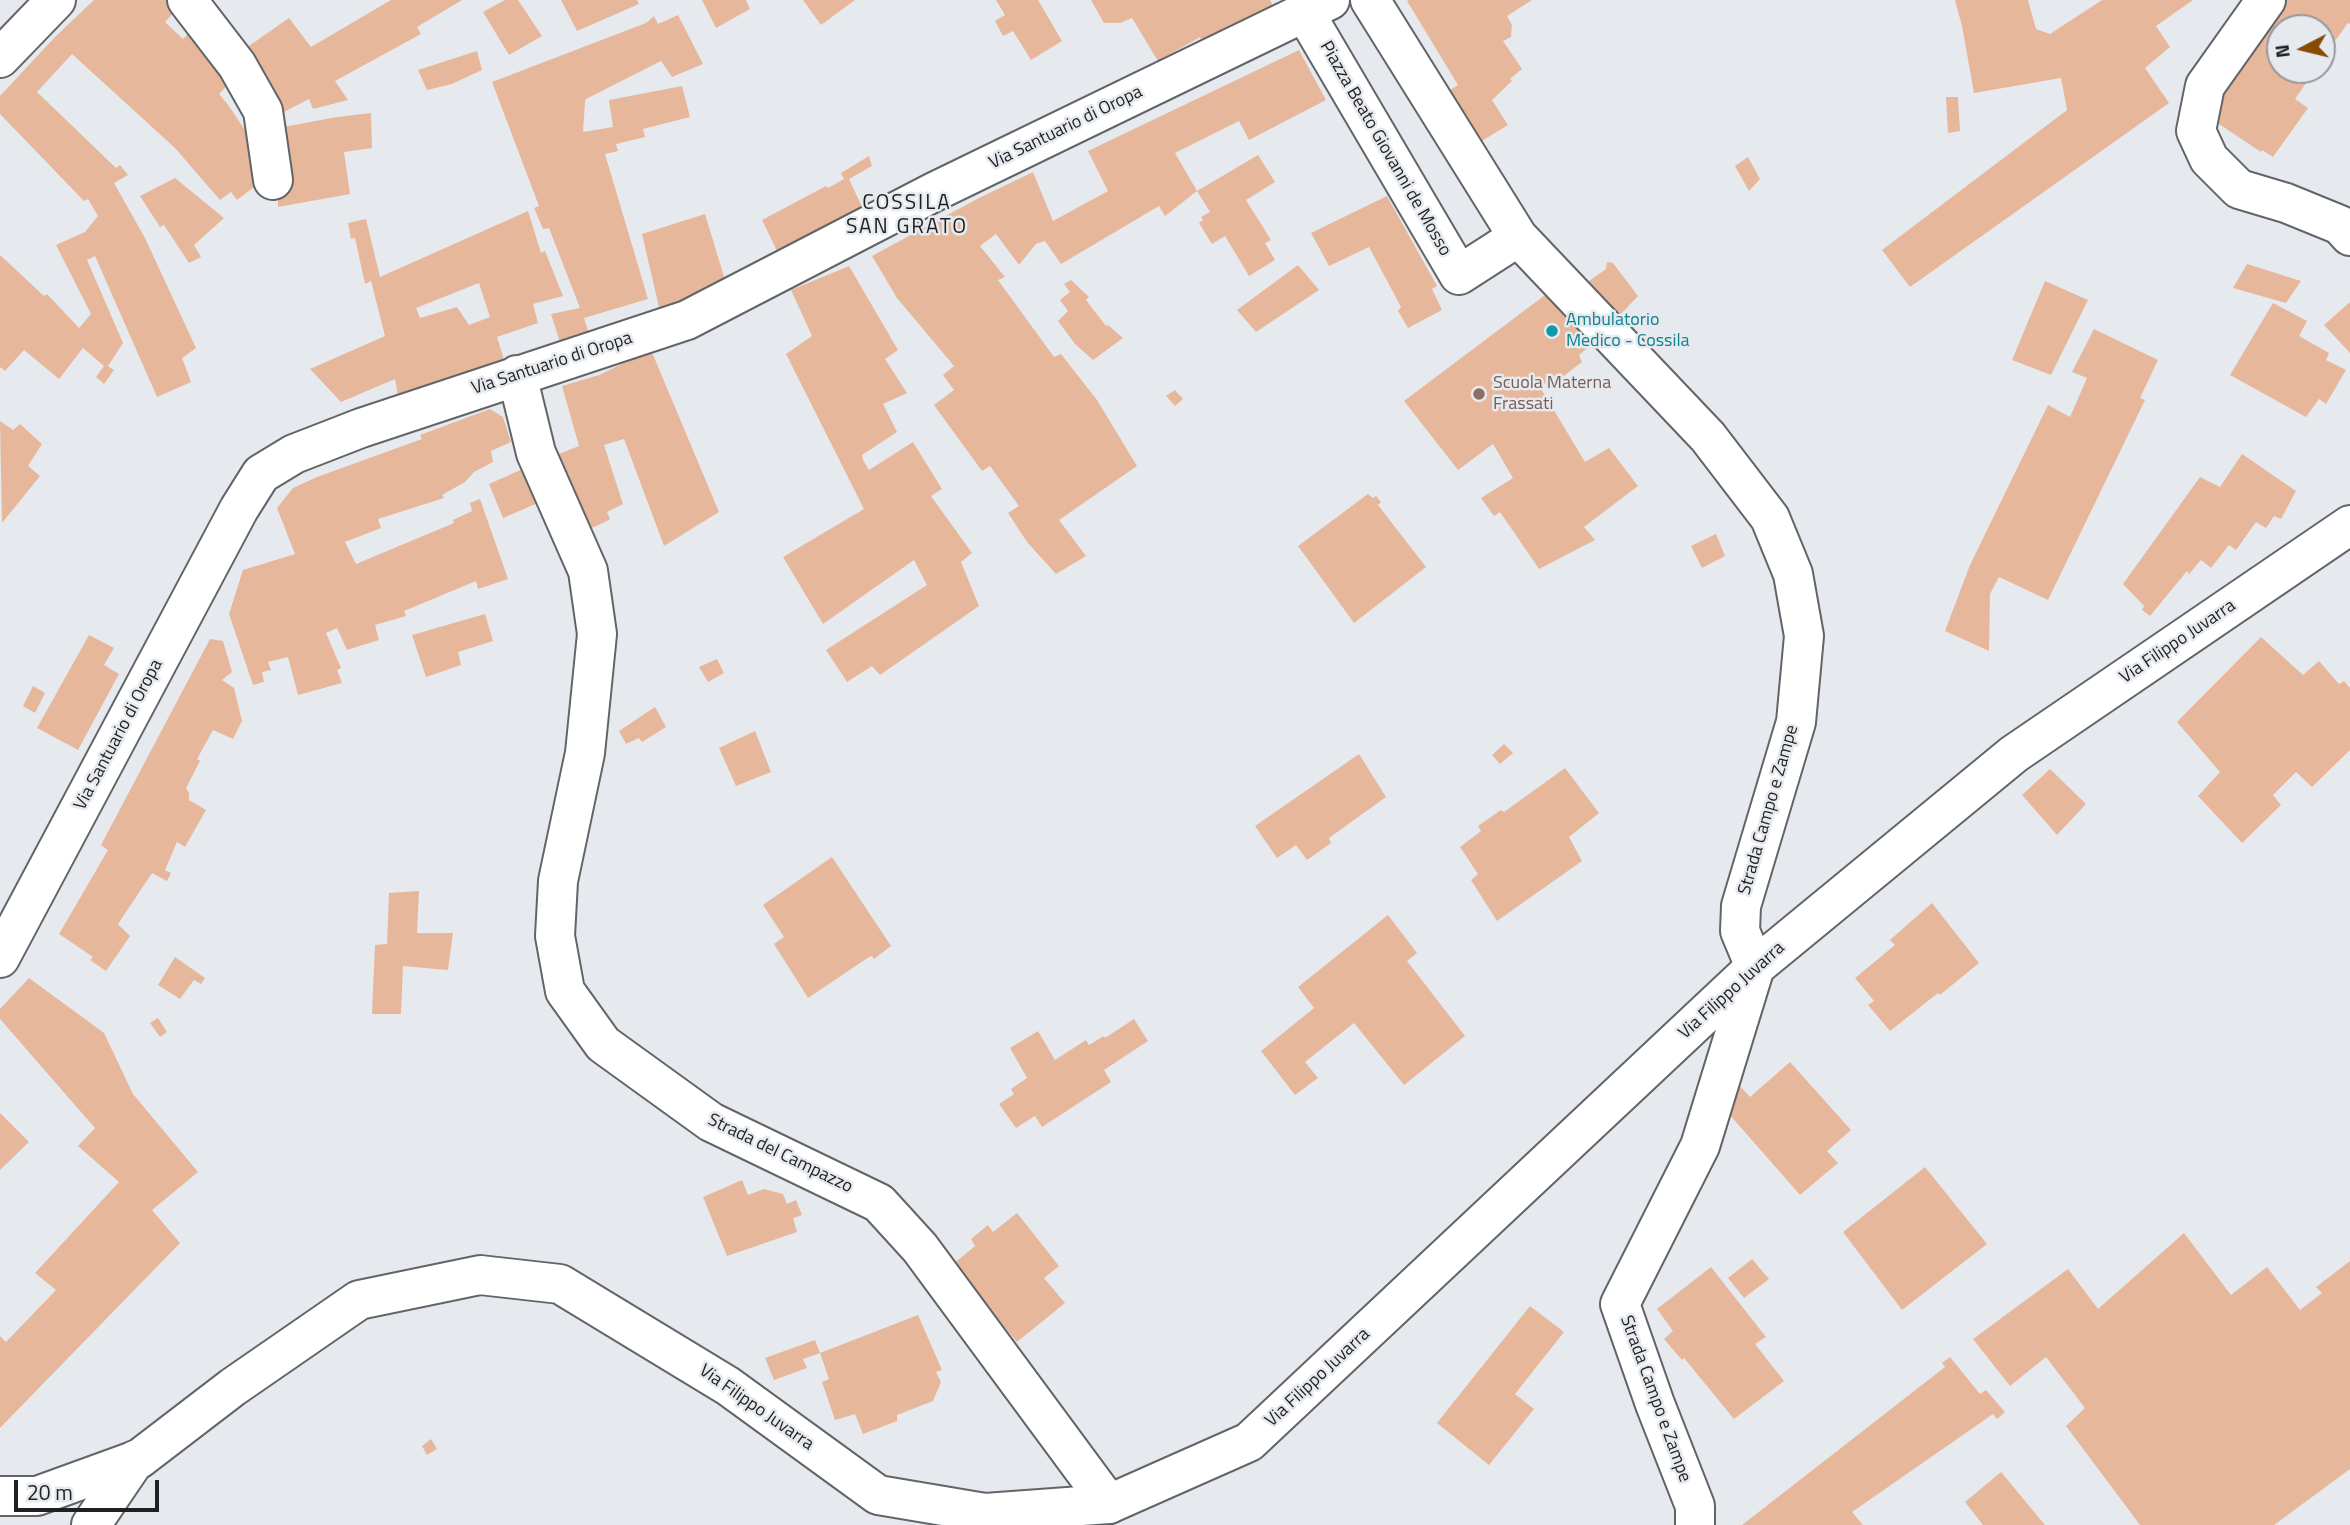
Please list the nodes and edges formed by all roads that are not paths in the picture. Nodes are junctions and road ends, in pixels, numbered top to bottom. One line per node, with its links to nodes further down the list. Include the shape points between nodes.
1 (55, 0): 6 (street)
2 (187, 0): 7 (street, via 237,65 263,111)
3 (1370, 0): 9 (street)
4 (2266, 0): 8 (street, via 2205,86 2196,131 2209,159 2239,189 2340,225)
5 (1318, 6): 9 (street, Piazza Beato Giovanni de Mosso, via 1459,275); 10 (street, Via Santuario di Oropa, via 934,192 687,320)
6 (0, 58)
7 (274, 180)
8 (2350, 236)
9 (1518, 237): 13 (street, Strada Campo e Zampe, via 1707,437 1770,517 1793,573 1804,636 1796,722 1741,906 1740,931)
10 (517, 375): 12 (street, Via Santuario di Oropa, via 294,454 261,474); 16 (street, Strada del Campazzo, via 536,453 588,571 597,634 585,753 558,881 555,936 565,990 603,1044 710,1122 879,1203 920,1248)
11 (2350, 526): 13 (street, Via Filippo Juvarra, via 2014,754)
12 (0, 958)
13 (1755, 967): 16 (street, Via Filippo Juvarra, via 1248,1443); 18 (street, Strada Campo e Zampe, via 1700,1146 1620,1304 1695,1506)
14 (135, 1460): 15 (street, Via Filippo Juvarra, via 37,1496); 16 (street, Via Filippo Juvarra, via 359,1300 480,1275 560,1284 728,1386 878,1495 985,1513); 17 (street, Via Filippo Juvarra)
15 (0, 1496)
16 (1109, 1504)
17 (91, 1525)
18 (1695, 1525)

